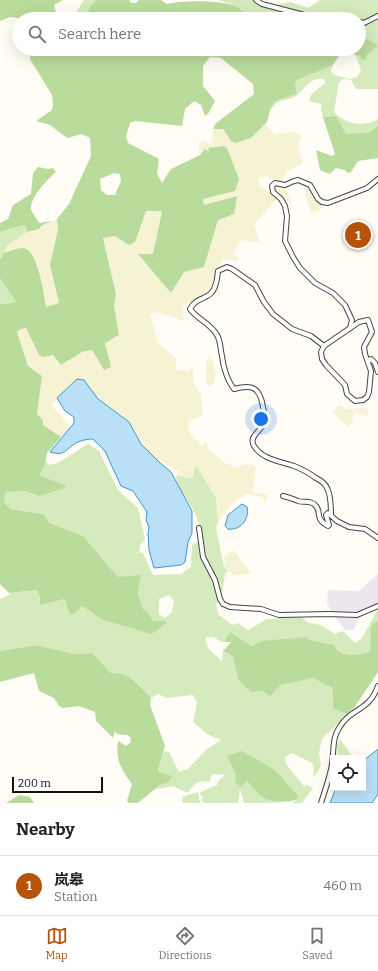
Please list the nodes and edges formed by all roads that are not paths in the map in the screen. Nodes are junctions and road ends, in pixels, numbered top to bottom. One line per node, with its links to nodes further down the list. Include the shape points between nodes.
1 (256, 0): 2 (street)
2 (293, 12)
3 (378, 16): 4 (street)
4 (366, 21)
5 (378, 179): 6 (street, via 367,188 328,203 318,199 310,185 298,180 285,185 275,183 272,186 273,192 285,206 285,241 293,257 315,283 333,293 345,305 352,320)
6 (350, 328): 7 (street); 8 (street, via 368,320 372,332 364,347)
7 (324, 346): 8 (street, via 321,352 322,359 345,385 347,394 355,401 363,400 369,392 371,371); 11 (street, via 311,336 292,329 274,314 255,285 232,268 218,271 212,292 195,302 190,309 217,334 221,342 224,365 234,389 243,386 253,387 260,394 265,417 252,441 254,446 268,459 296,466 322,481 329,492)
8 (368, 361): 9 (street, via 371,359 375,363)
9 (378, 372)
10 (283, 496): 11 (street, via 315,504 322,523 328,526 326,515)
11 (331, 515): 13 (street, via 349,527 366,529)
12 (199, 528): 14 (street, via 203,557 215,580 220,599 230,608 261,609 279,615 357,615)
13 (378, 538)
14 (378, 606)
15 (378, 686): 16 (street, via 369,702 348,717 338,728)
16 (333, 755)
17 (330, 773): 18 (street)
18 (321, 803)

